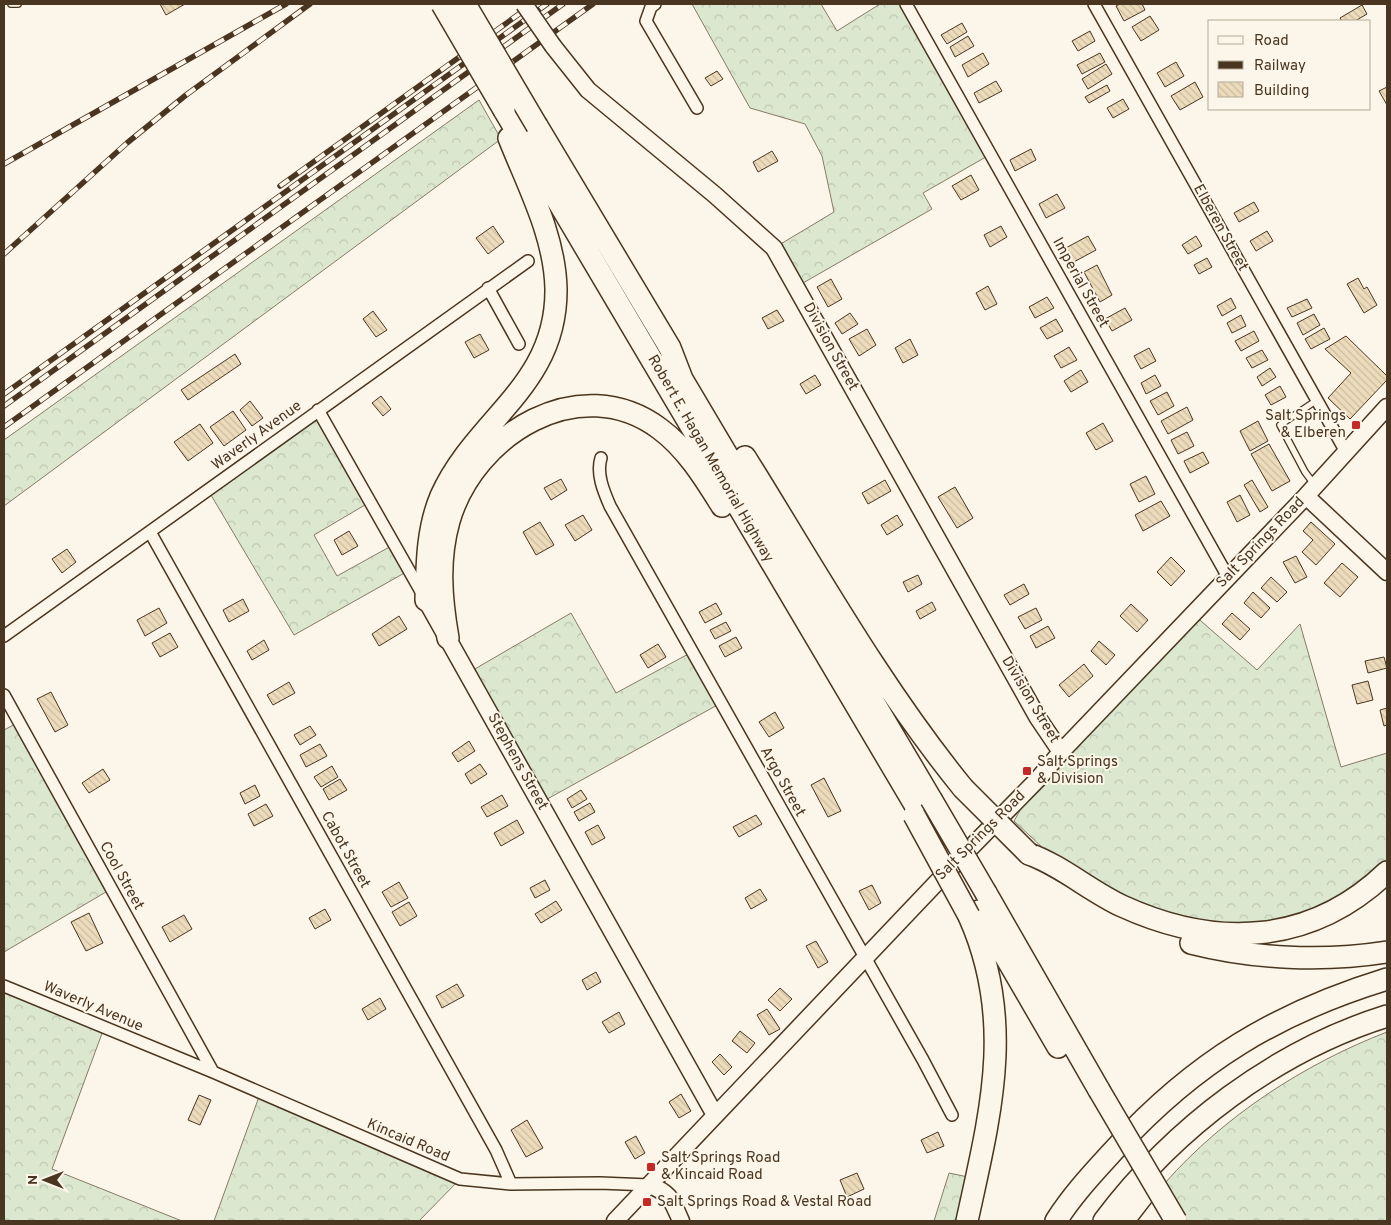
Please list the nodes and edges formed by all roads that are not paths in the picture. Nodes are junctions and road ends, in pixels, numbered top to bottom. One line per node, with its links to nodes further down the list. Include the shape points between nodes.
1 (11, 4): 2 (lane)
2 (18, 4)
3 (442, 4): 10 (highway, bridge, via 504,110 506,129)
4 (465, 4): 10 (highway, Robert E. Hagan Memorial Highway, bridge)
5 (524, 4): 29 (street, Division Street, bridge, via 588,90 774,248 1038,718)
6 (655, 4): 9 (street, via 646,21)
7 (906, 4): 24 (street, Imperial Street)
8 (1094, 4): 15 (street, Elberen Street)
9 (697, 108)
10 (523, 135): 14 (highway, Robert E. Hagan Memorial Highway); 22 (highway, Robert E. Hagan Memorial Highway); 25 (highway, via 554,264 554,315 545,349 531,375 458,466 441,497 429,534)
11 (528, 261): 12 (street, Waverly Avenue)
12 (488, 288): 13 (street); 17 (street, Waverly Avenue)
13 (519, 344)
14 (670, 348): 30 (highway, via 682,379); 31 (highway, bridge, via 692,372 893,695 931,749 964,788)
15 (1317, 400): 18 (street, Elberen Street); 20 (lane, via 1280,425 1305,472)
16 (1387, 407): 18 (street, Salt Springs Road)
17 (318, 410): 21 (street, Waverly Avenue); 25 (street, Stephens Street)
18 (1346, 452): 20 (street, Salt Springs Road)
19 (601, 458): 35 (street, Argo Street, via 602,486 610,506)
20 (1311, 491): 23 (street); 24 (street, Salt Springs Road)
21 (150, 532): 26 (street, Waverly Avenue); 44 (street, Cabot Street, via 496,1150)
22 (762, 548): 27 (highway, via 740,532 690,459 661,430 630,411 610,406 556,410 515,431 492,451 460,494 449,520 441,559 442,602); 30 (highway, Robert E. Hagan Memorial Highway, via 900,782)
23 (1387, 572)
24 (1228, 577): 29 (street, Salt Springs Road)
25 (426, 600): 27 (street, Stephens Street)
26 (4, 636)
27 (448, 638): 42 (street, Stephens Street)
28 (4, 695): 41 (street, Cool Street)
29 (1061, 752): 35 (street, Salt Springs Road)
30 (921, 808): 33 (highway, bridge); 33 (highway, bridge)
31 (1030, 854): 32 (highway, via 1045,859 1106,897 1140,913 1183,928 1223,935 1274,931 1314,920 1338,909); 34 (highway, via 1038,867 1094,905 1135,925 1178,940 1228,951 1280,956)
32 (1387, 872)
33 (977, 905): 48 (highway, via 994,1008 996,1047 994,1094); 52 (highway, bridge)
34 (1387, 952)
35 (865, 960): 42 (street, Salt Springs Road); 43 (street, Argo Street)
36 (1387, 979): 49 (highway, via 1340,993 1291,1015 1216,1058 1150,1111 1085,1182)
37 (4, 986): 40 (street, Waverly Avenue)
38 (1387, 1016): 50 (highway, via 1328,1039 1234,1095 1153,1162)
39 (1387, 1023): 51 (highway, via 1350,1038 1280,1078 1224,1118 1160,1174)
40 (170, 1056): 41 (street, Kincaid Road)
41 (213, 1072): 44 (street, Kincaid Road, via 460,1179)
42 (715, 1115): 45 (street, Salt Springs Road)
43 (952, 1116)
44 (511, 1184): 45 (street, Kincaid Road)
45 (649, 1185): 46 (street, Salt Springs Road); 47 (street, via 669,1196)
46 (615, 1221)
47 (681, 1221)
48 (967, 1221)
49 (1056, 1221)
50 (1104, 1221)
51 (1123, 1221)
52 (1171, 1221)

